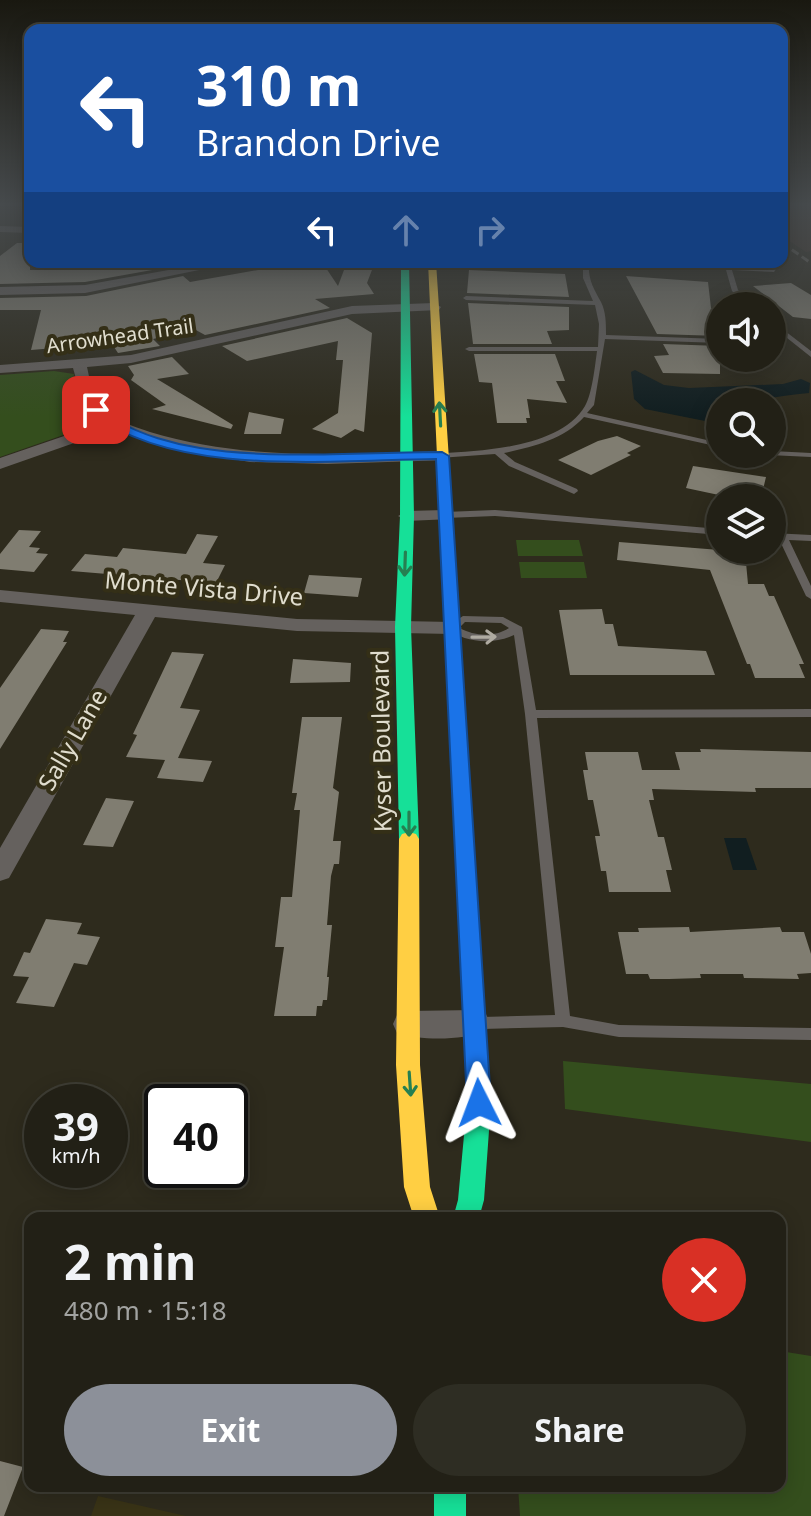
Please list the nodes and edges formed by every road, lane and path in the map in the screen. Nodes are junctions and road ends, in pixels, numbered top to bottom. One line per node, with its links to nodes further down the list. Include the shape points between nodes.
1 (148, 276): 5 (street, via 85,289)
2 (405, 276): 8 (street, Kyser Boulevard)
3 (433, 276): 9 (street)
4 (586, 276): 7 (lane)
5 (0, 291)
6 (466, 298): 7 (lane)
7 (598, 303): 11 (lane)
8 (406, 306): 9 (street, Arrowhead Trail); 16 (street, Arrowhead Trail, via 352,310 131,359); 25 (street, Kyser Boulevard)
9 (434, 307): 24 (street, one-way to 9)
10 (788, 336): 15 (lane)
11 (603, 337): 12 (lane); 14 (lane)
12 (706, 341)
13 (469, 349): 14 (lane)
14 (599, 349): 18 (lane)
15 (811, 355)
16 (79, 364): 17 (street, Arrowhead Trail); 19 (street, via 86,393)
17 (0, 369)
18 (584, 415): 20 (lane); 21 (lane, via 555,433)
19 (114, 424): 25 (street, via 201,452); 26 (street)
20 (706, 442)
21 (498, 452): 24 (lane); 27 (lane, via 512,464)
22 (786, 454): 23 (lane)
23 (811, 455)
24 (442, 456): 25 (street); 28 (street)
25 (406, 457): 29 (street, Kyser Boulevard)
26 (0, 464)
27 (574, 491)
28 (445, 515): 29 (street); 30 (lane, via 495,513); 39 (street)
29 (407, 516): 37 (street, Kyser Boulevard, one-way to 37)
30 (706, 531)
31 (786, 536): 32 (lane)
32 (811, 538)
33 (786, 551): 35 (lane)
34 (0, 596): 36 (street, Monte Vista Drive)
35 (811, 596)
36 (148, 611): 37 (street, Monte Vista Drive, via 297,625); 42 (street, Sally Lane)
37 (403, 627): 39 (street, Monte Vista Drive); 45 (street, Kyser Boulevard, one-way to 45)
38 (515, 627): 39 (lane, via 503,620 463,619); 39 (lane, one-way to 38, via 466,637 505,636); 41 (lane)
39 (452, 628): 44 (street)
40 (811, 713): 41 (lane)
41 (531, 714): 43 (lane)
42 (0, 871)
43 (563, 1021): 44 (lane); 46 (lane, via 619,1031)
44 (475, 1023): 45 (street); 48 (street, via 479,1103)
45 (408, 1024): 47 (street, Kyser Boulevard, one-way to 47, via 417,1187)
46 (811, 1034)
47 (425, 1212)
48 (468, 1212)
49 (450, 1492): 50 (street)
50 (450, 1516)

